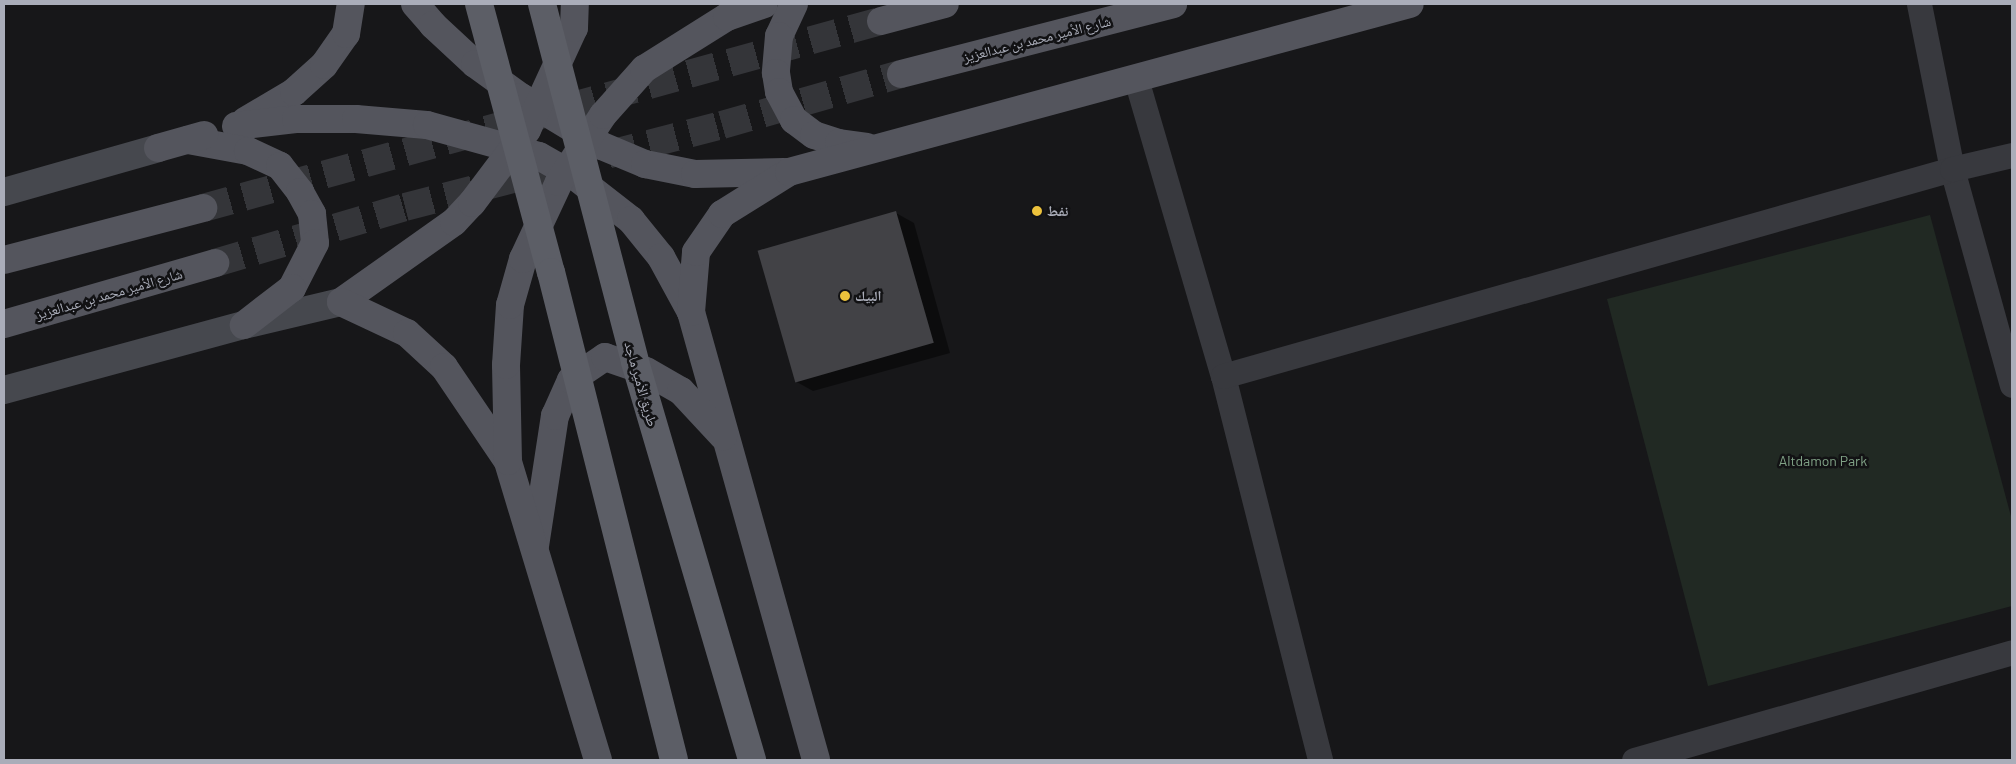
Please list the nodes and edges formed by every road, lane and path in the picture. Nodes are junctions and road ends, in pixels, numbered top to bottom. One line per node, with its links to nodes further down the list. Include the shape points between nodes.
1 (351, 4): 16 (main road, via 346,34 324,65 294,92)
2 (415, 4): 15 (main road, via 432,26 475,64)
3 (479, 4): 41 (highway, bridge, via 551,272)
4 (542, 4): 42 (highway, طريق الأمير ماجد, bridge, via 634,362)
5 (575, 4): 15 (main road, via 574,28)
6 (764, 4): 17 (main road, via 727,17 644,69)
7 (794, 4): 20 (main road, via 779,36 776,73 779,92 794,120 814,135 839,144)
8 (945, 4): 12 (main road)
9 (1173, 4): 13 (main road, شارع الأمير محمد بن عبدالعزيز)
10 (1410, 4): 14 (main road)
11 (1919, 4): 22 (street)
12 (881, 22)
13 (900, 74)
14 (1136, 79): 20 (main road); 33 (street)
15 (538, 108): 17 (main road); 19 (main road, via 527,130)
16 (236, 126): 18 (main road); 19 (main road, via 296,119 397,122 427,125)
17 (587, 138): 23 (main road); 24 (main road, via 645,164 695,174)
18 (188, 140): 25 (main road); 32 (main road, via 248,152 280,166 312,214 316,243 292,288)
19 (510, 148): 23 (main road, via 539,156); 29 (main road, via 472,204 454,222)
20 (874, 148): 24 (main road)
21 (2012, 155): 22 (street)
22 (1952, 169): 33 (street); 34 (street)
23 (566, 171): 30 (main road, via 631,220 661,257); 37 (main road, via 523,259 510,305 506,364)
24 (789, 172): 30 (main road, via 722,214 696,252)
25 (4, 192)
26 (204, 208): 27 (main road)
27 (4, 260)
28 (215, 263): 31 (main road, شارع الأمير محمد بن عبدالعزيز)
29 (340, 302): 32 (main road); 37 (main road, via 407,333 444,367)
30 (691, 312): 36 (main road)
31 (4, 324)
32 (244, 324): 35 (main road)
33 (1223, 376): 44 (street)
34 (2012, 385)
35 (4, 390)
36 (725, 439): 38 (main road, via 681,391 646,371 605,357 571,380 555,416); 43 (main road)
37 (508, 461): 38 (main road)
38 (534, 551): 40 (main road)
39 (2012, 652): 45 (street)
40 (598, 760)
41 (674, 760)
42 (752, 760)
43 (816, 760)
44 (1320, 760)
45 (1634, 760)

